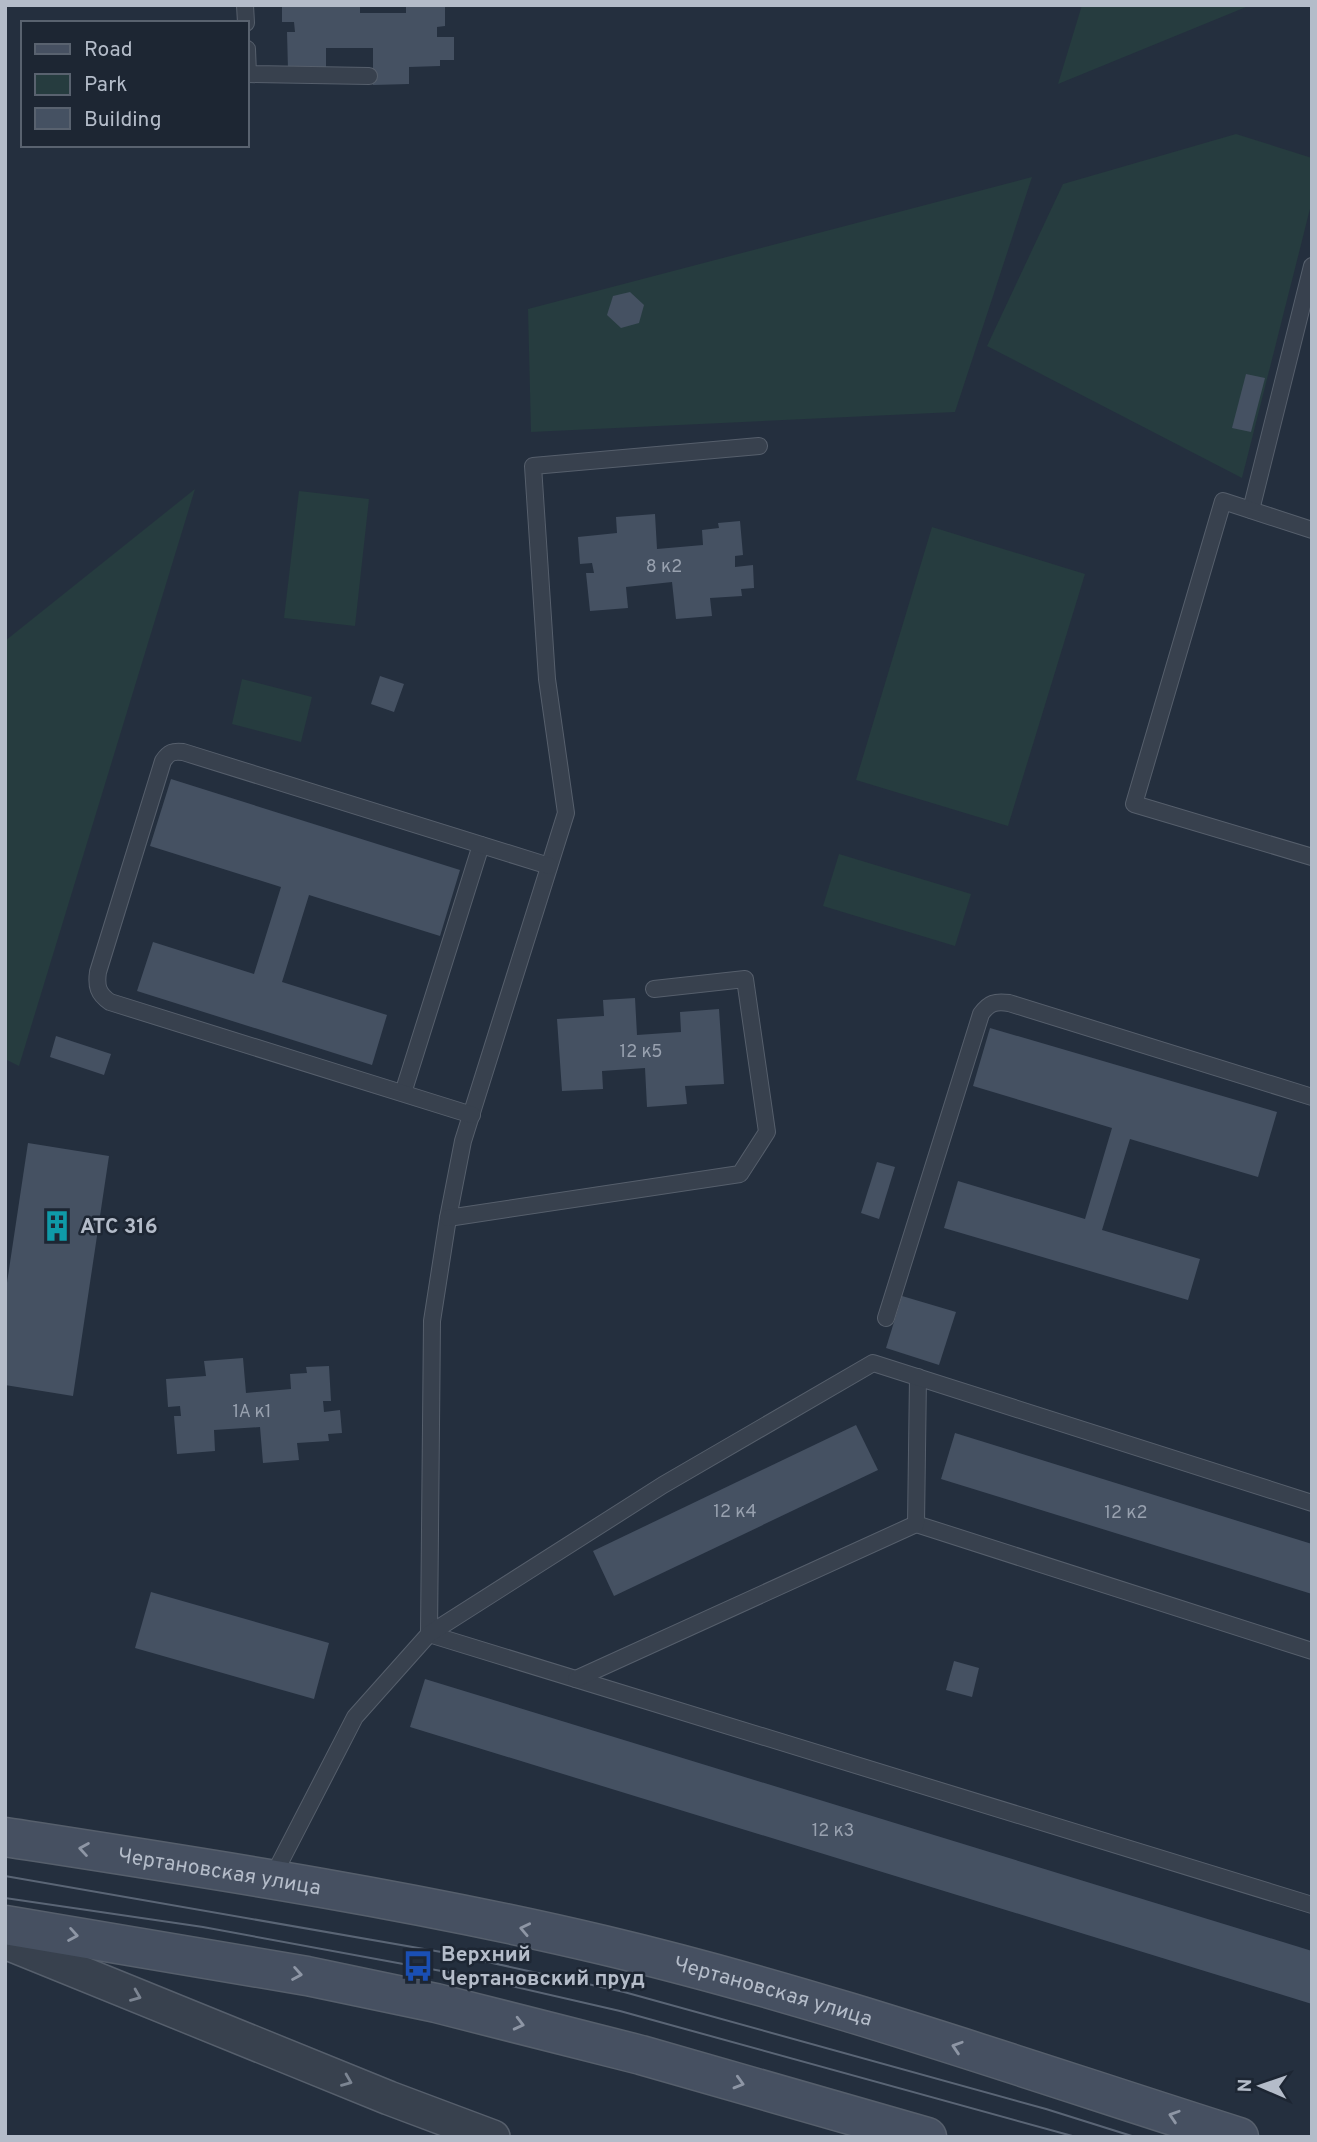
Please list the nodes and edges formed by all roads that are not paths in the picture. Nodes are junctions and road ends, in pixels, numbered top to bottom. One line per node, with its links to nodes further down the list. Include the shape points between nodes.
1 (248, 74): 2 (lane)
2 (369, 75)
3 (1312, 267): 5 (lane)
4 (759, 446): 9 (lane, via 533,466 547,679 566,813)
5 (1251, 510): 6 (lane); 8 (lane, via 1223,501 1133,804)
6 (1312, 530)
7 (481, 845): 9 (lane); 11 (lane); 11 (lane, via 183,752 174,751 163,761 98,972 96,986 102,996)
8 (1312, 857)
9 (549, 866): 13 (lane)
10 (654, 989): 14 (lane, via 745,979 767,1132 740,1174)
11 (403, 1093): 13 (lane)
12 (1312, 1097): 15 (lane, via 1009,1003 988,1005 981,1014)
13 (472, 1115): 14 (lane)
14 (448, 1218): 19 (lane, via 432,1321)
15 (886, 1318)
16 (918, 1377): 17 (lane); 18 (lane); 19 (lane, via 873,1363 663,1485)
17 (1312, 1503)
18 (916, 1524): 20 (lane); 21 (lane)
19 (429, 1634): 21 (lane); 23 (lane, via 355,1717)
20 (1312, 1651)
21 (576, 1679): 24 (lane)
22 (5, 1837): 23 (main road, Чертановская улица, one-way to 22)
23 (272, 1878): 29 (main road, Чертановская улица, one-way to 23, via 771,1988 601,1945)
24 (1312, 1905)
25 (5, 1925): 28 (main road, one-way to 28, via 307,1976 436,2003 641,2055)
26 (5, 1942): 27 (street, one-way to 27)
27 (493, 2137)
28 (927, 2137)
29 (1239, 2137)

